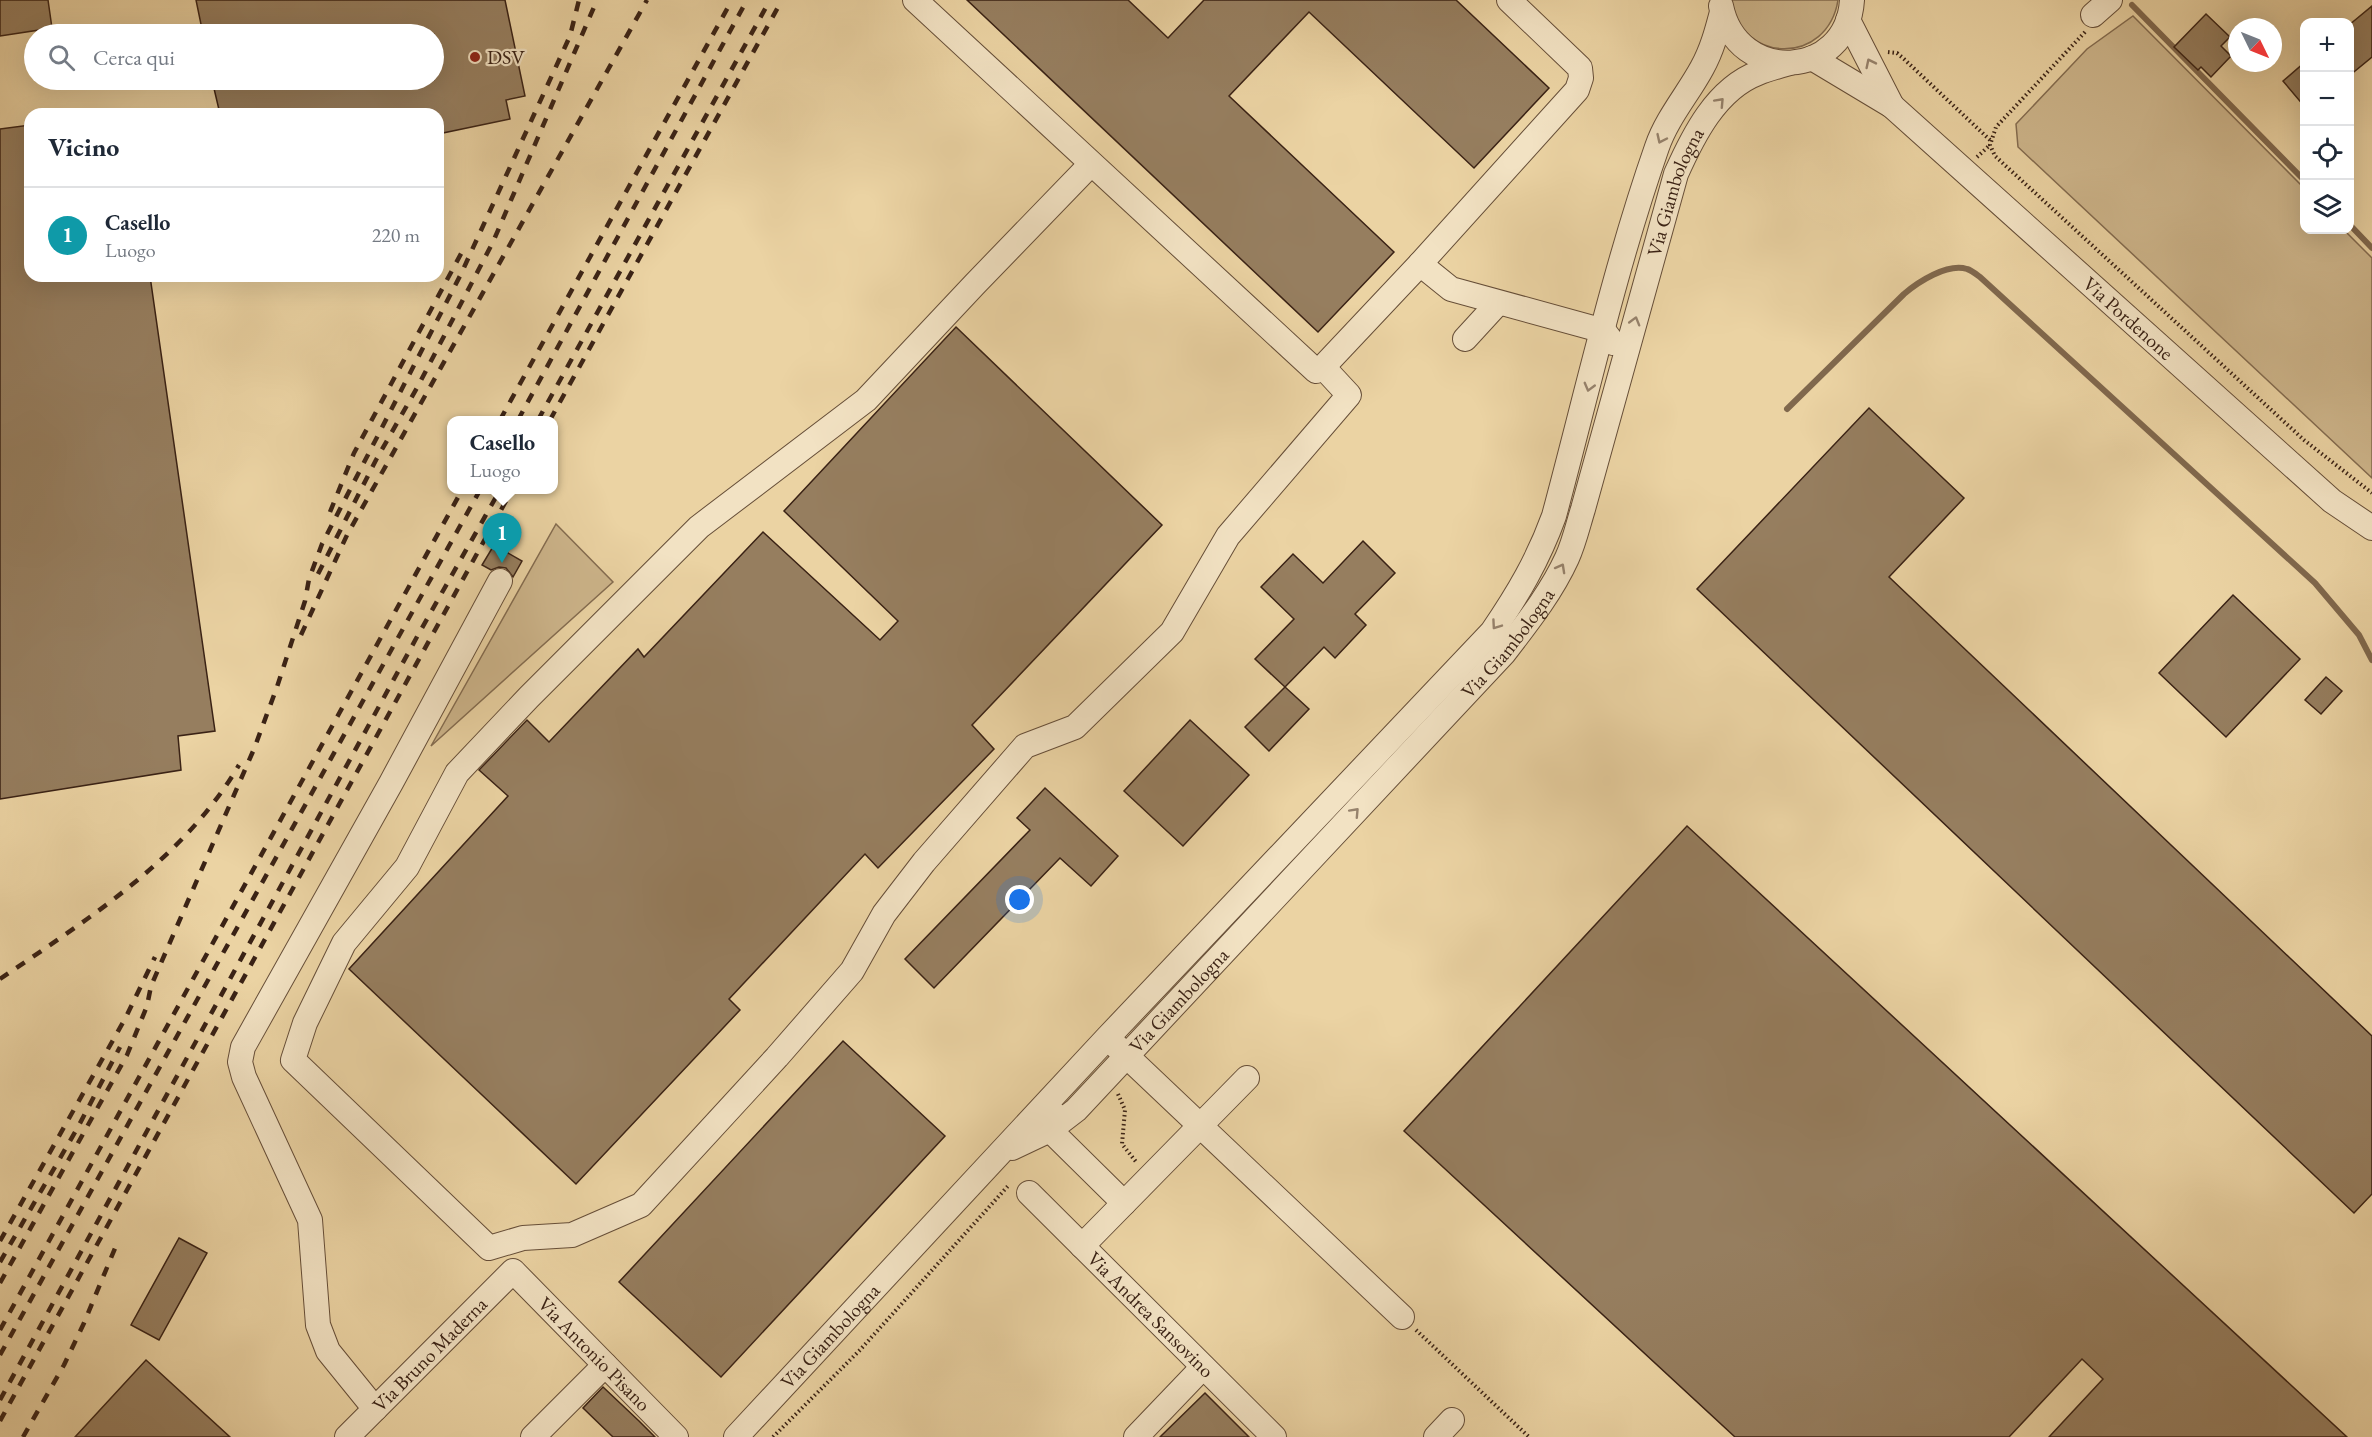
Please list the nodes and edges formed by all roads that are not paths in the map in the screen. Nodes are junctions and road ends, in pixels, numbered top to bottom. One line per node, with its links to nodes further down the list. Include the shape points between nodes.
1 (915, 0): 7 (street)
2 (1509, 0): 8 (street, via 1580,68 1577,90)
3 (1721, 6): 5 (street, Via Pordenone, via 1732,35 1746,50 1769,61); 10 (street, Via Giambologna, one-way to 10, via 1703,67 1659,142 1638,203)
4 (1850, 10): 5 (street, via 1843,31 1833,44); 6 (street, Via Pordenone, one-way to 4)
5 (1801, 61): 6 (street, Via Pordenone); 12 (street, Via Giambologna, one-way to 5, via 1677,174 1690,144 1708,115 1730,91 1756,73)
6 (1892, 106): 14 (street, Via Pordenone, via 2332,501)
7 (1091, 164): 13 (street, via 1308,365 1316,371); 13 (street, via 866,400 699,527 529,697 457,773 407,867 344,943 305,1023 292,1060 489,1248 523,1238 572,1235 641,1204 852,971 884,914 917,871 1025,747 1075,727 1172,632 1228,536 1349,395)
8 (1420, 264): 9 (street, via 1451,289); 13 (street)
9 (1498, 303): 10 (street); 11 (street)
10 (1604, 331): 12 (street); 16 (street, Via Giambologna, one-way to 16, via 1554,516 1521,590 1492,632)
11 (1464, 339)
12 (1625, 358): 17 (street, Via Giambologna, one-way to 12, via 1504,653 1545,597 1567,558)
13 (1323, 367)
14 (2371, 528)
15 (500, 581): 30 (street, via 243,1047 240,1062 310,1220 322,1335 333,1359)
16 (1346, 787): 17 (street, Via Giambologna, via 1319,829); 22 (street, Via Giambologna)
17 (1233, 932): 18 (street, Via Giambologna)
18 (1121, 1051): 20 (street); 21 (street, Via Giambologna, via 1076,1110)
19 (1247, 1078): 20 (street)
20 (1200, 1126): 24 (street); 27 (street)
21 (1050, 1130): 22 (street, Via Giambologna); 24 (street)
22 (997, 1156): 34 (street, Via Giambologna)
23 (1029, 1193): 25 (street, Via Andrea Sansovino)
24 (1124, 1203): 25 (street)
25 (1082, 1246): 29 (street, Via Andrea Sansovino)
26 (513, 1271): 28 (street, Via Antonio Pisano); 30 (street, Via Bruno Maderna)
27 (1402, 1317)
28 (605, 1365): 32 (street); 33 (street, Via Antonio Pisano)
29 (1203, 1366): 35 (street); 36 (street, Via Andrea Sansovino)
30 (375, 1409): 31 (street, Via Bruno Maderna)
31 (347, 1437)
32 (533, 1437)
33 (676, 1437)
34 (736, 1437)
35 (1136, 1437)
36 (1274, 1437)

